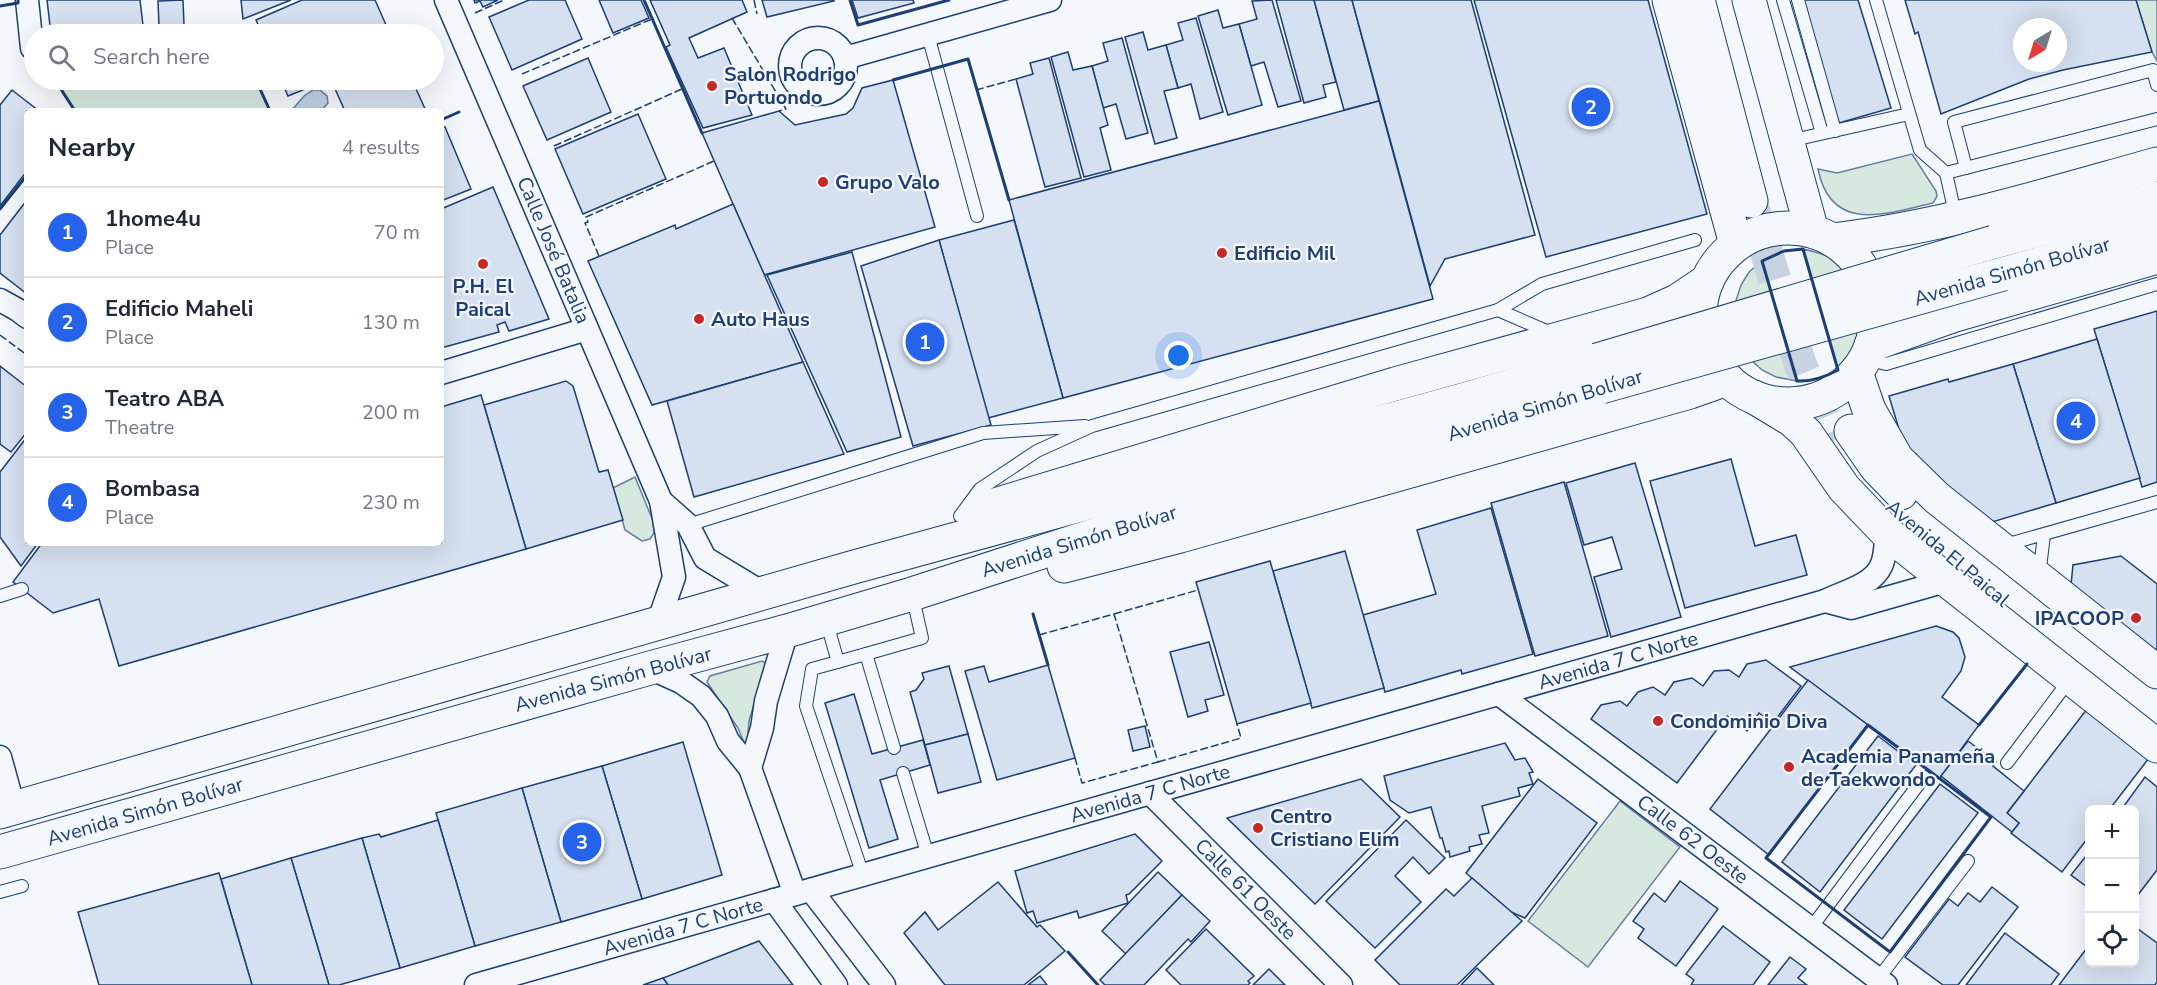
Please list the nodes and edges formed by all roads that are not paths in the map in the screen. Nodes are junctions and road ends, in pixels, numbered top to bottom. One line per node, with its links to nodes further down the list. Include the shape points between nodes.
1 (27, 0): 11 (street)
2 (446, 0): 37 (street, Calle José Batalia)
3 (1050, 0): 12 (street)
4 (1669, 0): 29 (main road)
5 (1698, 0): 6 (main road, via 1762,198)
6 (1720, 0)
7 (1749, 0): 19 (main road)
8 (1783, 0): 18 (lane)
9 (1798, 0): 17 (lane)
10 (1876, 0): 15 (lane)
11 (30, 24)
12 (928, 35): 13 (street); 24 (lane)
13 (845, 58)
14 (2157, 85): 21 (lane, via 2153,70 1954,122)
15 (1909, 114): 17 (lane); 22 (lane, via 1920,150)
16 (2157, 119): 21 (lane)
17 (1835, 131): 18 (lane)
18 (1822, 134): 19 (lane)
19 (1789, 141): 27 (main road)
20 (2157, 164): 25 (main road)
21 (1966, 168): 22 (lane)
22 (1946, 173): 25 (lane)
23 (2157, 198): 25 (main road, Avenida Simón Bolívar)
24 (977, 216)
25 (1977, 225): 27 (main road); 33 (main road, via 1972,230 1970,245 1976,268 1987,284); 41 (main road, Avenida Simón Bolívar, bridge)
26 (2157, 230): 33 (main road, Avenida Simón Bolívar)
27 (1822, 236): 29 (main road, via 1785,228 1760,232); 39 (main road, via 1847,250 1867,278 1876,311 1875,328)
28 (1695, 240): 35 (lane, via 1542,284)
29 (1736, 244): 31 (main road, via 1719,260)
30 (2157, 257): 33 (main road)
31 (1707, 281): 41 (main road, via 1648,314); 42 (main road, via 1700,306 1701,333 1710,358)
32 (2157, 284): 39 (lane, via 1886,364)
33 (2007, 286): 39 (main road); 41 (main road, Avenida Simón Bolívar, bridge)
34 (0, 300): 36 (street)
35 (1498, 310): 38 (lane); 44 (lane)
36 (24, 315)
37 (587, 329): 40 (street); 45 (street, Calle José Batalia)
38 (1560, 338): 41 (main road); 47 (main road)
39 (1864, 359): 43 (main road, via 1831,393 1816,399 1785,404); 51 (main road, via 1869,410 1897,459 1936,498)
40 (444, 372)
41 (1601, 373): 42 (main road, via 1690,392); 52 (main road, Avenida Simón Bolívar, via 1466,399); 57 (main road, Avenida Simón Bolívar, via 1461,430 1110,530)
42 (1726, 379): 43 (main road)
43 (1754, 397): 49 (main road, via 1806,433 1844,488)
44 (1092, 426): 47 (lane, via 1037,451 980,489); 48 (lane, via 983,433)
45 (661, 501): 48 (street, Calle José Batalia); 61 (street, Calle José Batalia, via 674,577)
46 (2157, 502): 50 (lane)
47 (960, 516): 52 (main road, via 905,531)
48 (688, 525): 56 (street, Calle José Batalia, via 705,558)
49 (1887, 533): 54 (main road); 59 (street, Avenida 7 C Norte, via 1882,565 1871,580)
50 (2044, 535): 51 (lane); 53 (lane)
51 (1999, 547): 53 (main road)
52 (854, 567): 56 (main road, Avenida Simón Bolívar)
53 (2038, 580): 66 (main road)
54 (1946, 581): 59 (street, Avenida 7 C Norte, via 1851,608); 67 (main road)
55 (22, 589): 58 (lane)
56 (763, 593): 61 (main road, Avenida Simón Bolívar)
57 (912, 594): 60 (main road, Avenida Simón Bolívar); 63 (lane, via 922,638)
58 (0, 596)
59 (1825, 601): 68 (street, Avenida 7 C Norte)
60 (826, 620): 62 (main road, Avenida Simón Bolívar); 64 (lane)
61 (658, 623): 79 (main road, Avenida Simón Bolívar)
62 (787, 632): 65 (main road, Avenida Simón Bolívar); 75 (street)
63 (866, 654): 64 (lane); 72 (lane)
64 (838, 662): 83 (lane, via 812,669 806,706)
65 (650, 668): 75 (street, via 701,696); 80 (main road, Avenida Simón Bolívar)
66 (2157, 672)
67 (2072, 677): 71 (main road); 74 (lane)
68 (1499, 694): 78 (street, Avenida 7 C Norte); 87 (street, Calle 62 Oeste)
69 (2157, 694): 70 (main road, Avenida El Paical, via 1910,501 1842,436 1899,517)
70 (2157, 721)
71 (2157, 746)
72 (894, 748)
73 (0, 757): 79 (street)
74 (2007, 763)
75 (750, 768): 86 (street)
76 (903, 774): 81 (lane)
77 (1924, 777): 87 (lane)
78 (1150, 793): 81 (street, Avenida 7 C Norte); 92 (street, Calle 61 Oeste)
79 (5, 807)
80 (0, 852)
81 (928, 856): 83 (street, Avenida 7 C Norte)
82 (1968, 861): 88 (lane)
83 (863, 874): 86 (street, Avenida 7 C Norte)
84 (22, 886): 85 (lane)
85 (0, 892)
86 (794, 894): 89 (street, Avenida 7 C Norte); 90 (street); 91 (street)
87 (1811, 928): 88 (street, Calle 62 Oeste)
88 (1882, 982)
89 (476, 985)
90 (836, 985)
91 (884, 985)
92 (1341, 985)

